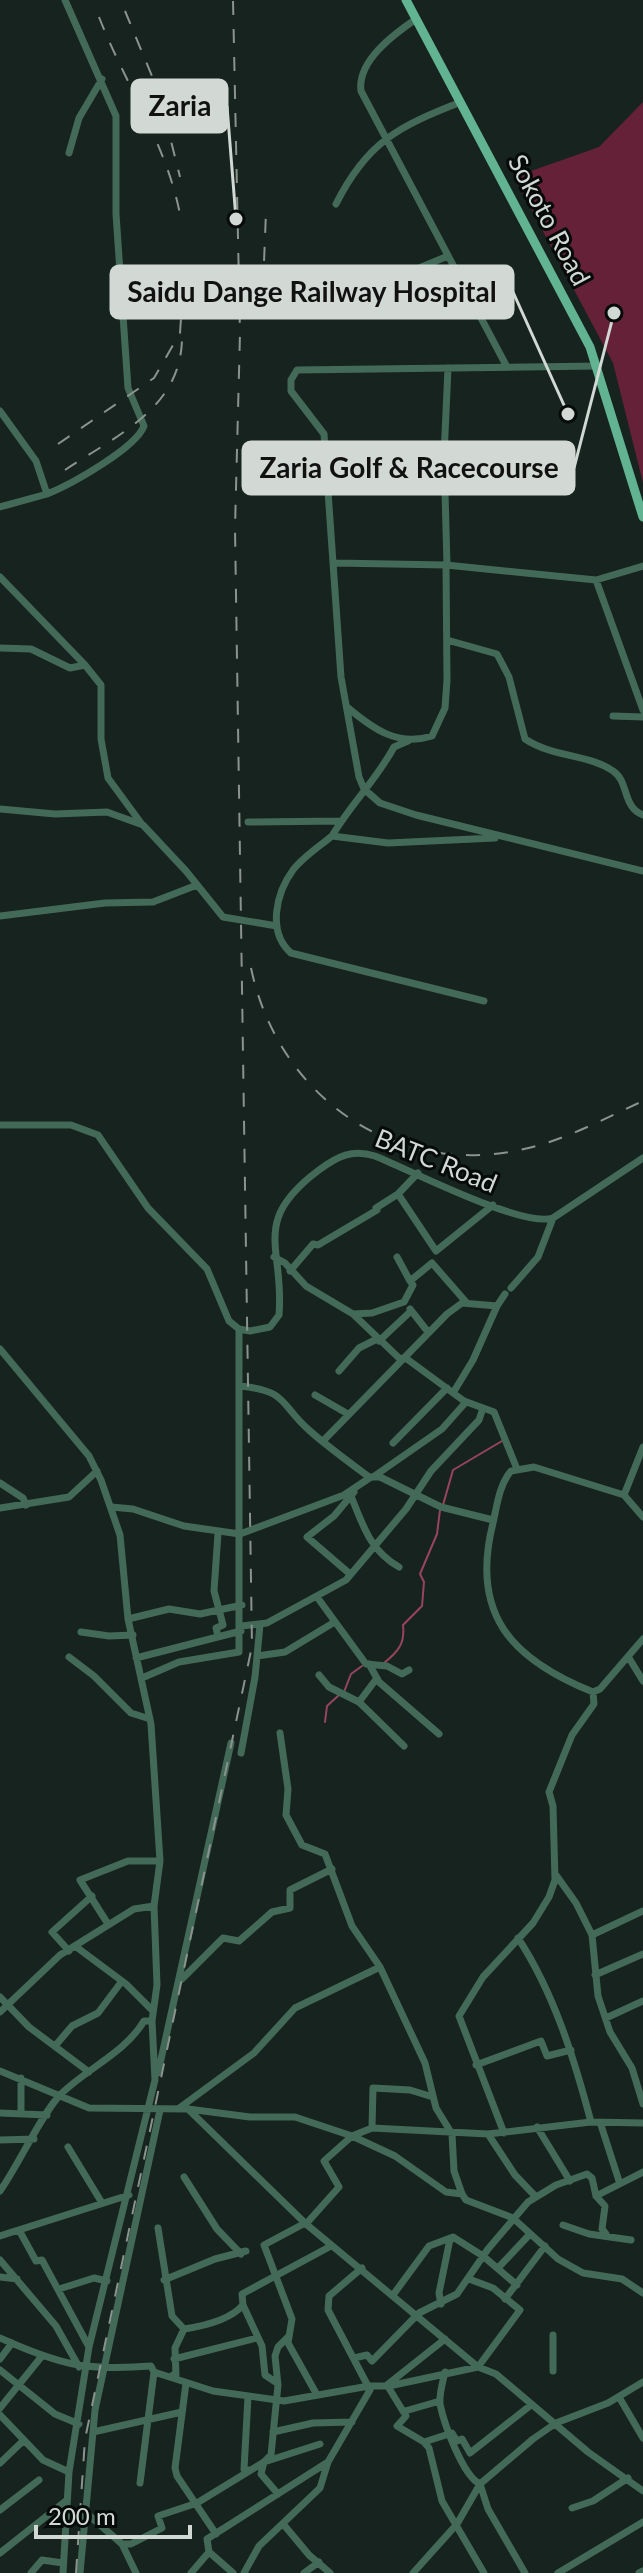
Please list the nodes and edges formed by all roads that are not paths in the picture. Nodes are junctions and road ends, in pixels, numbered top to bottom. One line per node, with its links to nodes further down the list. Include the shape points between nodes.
1 (65, 0): 5 (street)
2 (406, 0): 4 (main road, Sokoto Road)
3 (413, 0): 17 (main road, Sokoto Road, via 596,345)
4 (416, 19): 6 (main road, Sokoto Road); 7 (street, via 382,47 360,79)
5 (102, 79): 8 (street, via 79,118); 16 (street, via 118,130 116,214 128,393 144,426 130,444)
6 (461, 102): 7 (street); 12 (main road, Sokoto Road)
7 (385, 137): 9 (street, via 358,164); 10 (street)
8 (69, 153)
9 (336, 204)
10 (448, 256): 11 (street); 13 (street)
11 (373, 287)
12 (598, 366): 13 (street); 19 (main road, Sokoto Road)
13 (507, 367): 14 (street)
14 (448, 368): 20 (street, via 297,370 291,380 291,391 324,434); 21 (street)
15 (0, 411): 16 (street, via 36,461)
16 (47, 494): 18 (street)
17 (643, 497)
18 (0, 507)
19 (643, 517)
20 (335, 563): 21 (street); 30 (street)
21 (447, 565): 22 (street); 25 (street)
22 (458, 566): 25 (street); 26 (street)
23 (643, 566): 26 (street)
24 (0, 577): 29 (street)
25 (448, 579): 27 (street)
26 (596, 580): 31 (street)
27 (447, 640): 34 (street, via 445,708 432,736); 37 (street, via 497,654 509,677 525,739 544,750 611,769)
28 (0, 648): 29 (street, via 31,649 70,668)
29 (85, 665): 40 (street, via 101,685 101,739 108,778)
30 (346, 707): 34 (street, via 370,726); 35 (street)
31 (643, 710)
32 (613, 716): 33 (street)
33 (643, 717)
34 (408, 741): 35 (street, via 394,747 379,775)
35 (364, 789): 38 (street); 42 (street, via 380,803)
36 (0, 809): 40 (street, via 107,812)
37 (643, 815)
38 (341, 821): 39 (street); 41 (street)
39 (248, 822)
40 (143, 825): 44 (street)
41 (332, 836): 42 (street, via 388,843); 46 (street, via 294,869 280,894)
42 (502, 837): 43 (street)
43 (643, 871)
44 (197, 885): 45 (street, via 153,902); 46 (street, via 226,919)
45 (0, 916)
46 (273, 925): 47 (street, via 291,953)
47 (484, 1001)
48 (0, 1125): 63 (street, via 78,1126 98,1135 148,1208 202,1261 225,1314)
49 (643, 1158): 53 (street)
50 (418, 1173): 51 (street); 52 (street, BATC Road); 54 (street, BATC Road, via 355,1151 337,1157 286,1200)
51 (398, 1194): 52 (street, via 436,1251); 56 (street, via 313,1244)
52 (493, 1205): 53 (street, BATC Road, via 537,1221)
53 (553, 1218): 60 (street, via 538,1257)
54 (274, 1257): 56 (street); 63 (street, BATC Road, via 276,1321 258,1331)
55 (397, 1257): 57 (street)
56 (290, 1271): 62 (street)
57 (410, 1281): 58 (street, via 432,1263); 59 (street, via 413,1285)
58 (466, 1302): 60 (street); 64 (street)
59 (401, 1303): 61 (street); 62 (street)
60 (497, 1306): 70 (street, via 473,1360)
61 (411, 1311): 64 (street); 65 (street)
62 (353, 1314): 65 (street)
63 (239, 1329): 69 (street)
64 (428, 1332): 67 (street)
65 (378, 1340): 67 (street); 68 (street, via 359,1348)
66 (0, 1349): 79 (street, via 80,1443)
67 (404, 1361): 70 (street); 74 (street)
68 (339, 1371)
69 (240, 1386): 75 (street, via 277,1395); 91 (street)
70 (450, 1391): 72 (street); 76 (street)
71 (315, 1395): 74 (street)
72 (466, 1402): 73 (street); 80 (street, via 442,1429)
73 (483, 1408): 78 (street, via 497,1416); 84 (street, via 479,1420)
74 (348, 1414): 75 (street)
75 (324, 1440): 80 (street)
76 (393, 1443)
77 (643, 1447): 83 (street)
78 (517, 1469): 83 (street, via 534,1467); 89 (street, via 505,1478)
79 (97, 1471): 85 (street, via 74,1494); 86 (street)
80 (372, 1477): 82 (street); 84 (street)
81 (0, 1483): 85 (street)
82 (353, 1492): 91 (street); 92 (street, via 361,1524); 94 (street, via 307,1537)
83 (624, 1495): 88 (street)
84 (412, 1496): 89 (street); 92 (street)
85 (26, 1505): 87 (street)
86 (111, 1507): 90 (street); 98 (street, via 120,1535)
87 (0, 1508)
88 (643, 1517)
89 (493, 1520): 116 (street, via 484,1575 502,1627 531,1659)
90 (218, 1533): 91 (street); 97 (street, via 214,1591)
91 (240, 1534): 96 (street)
92 (375, 1548): 93 (street); 94 (street)
93 (399, 1567)
94 (350, 1574): 95 (street)
95 (317, 1597): 99 (street); 100 (street)
96 (242, 1605): 97 (street); 101 (street)
97 (219, 1612): 98 (street, via 169,1609); 104 (street, via 223,1625 216,1628)
98 (128, 1619): 103 (street)
99 (333, 1620): 106 (street, via 285,1652); 110 (street)
100 (260, 1625): 101 (street); 106 (street)
101 (242, 1628): 104 (street); 113 (street, via 238,1653 179,1662)
102 (81, 1632): 103 (street)
103 (133, 1635): 108 (street)
104 (218, 1636): 108 (street)
105 (643, 1639): 109 (street)
106 (257, 1656): 123 (street)
107 (69, 1657): 118 (street, via 131,1713)
108 (136, 1658): 113 (street)
109 (629, 1658): 115 (street); 116 (street)
110 (369, 1664): 111 (street, via 402,1674); 114 (street)
111 (409, 1670)
112 (319, 1675): 117 (street, via 329,1687)
113 (142, 1678): 118 (street)
114 (377, 1678): 117 (street); 120 (street)
115 (643, 1681)
116 (593, 1692): 126 (street, via 594,1704 572,1735 549,1792)
117 (359, 1702): 122 (street)
118 (150, 1719): 124 (street)
119 (280, 1733): 125 (street, via 286,1815 302,1845 325,1854)
120 (439, 1734)
121 (231, 1743): 137 (street)
122 (404, 1746)
123 (241, 1753)
124 (160, 1861): 127 (street, via 128,1861 80,1880); 128 (street)
125 (332, 1869): 135 (street, via 352,1926); 137 (street, via 290,1890 290,1908 272,1912 239,1941 223,1938)
126 (555, 1874): 131 (street); 132 (street, via 549,1897)
127 (92, 1896): 130 (street); 133 (street, via 52,1932)
128 (154, 1906): 130 (street, via 134,1909); 142 (street)
129 (643, 1911): 131 (street)
130 (108, 1924): 133 (street)
131 (592, 1935): 136 (street)
132 (518, 1938): 147 (street, via 537,1967); 148 (street, via 460,2010)
133 (72, 1949): 138 (street); 141 (street, via 37,1973)
134 (643, 1954): 136 (street)
135 (380, 1967): 154 (street, via 425,2063); 156 (street, via 295,2008 254,2053)
136 (595, 1975): 144 (street)
137 (180, 1980): 152 (street)
138 (122, 1981): 142 (street); 146 (street, via 98,2013 72,2026)
139 (0, 1997): 141 (street)
140 (643, 2001): 144 (street)
141 (8, 2007): 143 (street); 146 (street)
142 (153, 2011): 145 (street)
143 (0, 2012)
144 (606, 2018): 155 (street, via 632,2068)
145 (152, 2021): 150 (street, via 144,2021 128,2043); 152 (street)
146 (55, 2046): 150 (street)
147 (571, 2050): 148 (street, via 547,2056 541,2041); 163 (street)
148 (476, 2065): 167 (street)
149 (0, 2071): 151 (street)
150 (89, 2072): 153 (street)
151 (21, 2078): 153 (street); 160 (street)
152 (154, 2087): 159 (street)
153 (59, 2096): 159 (street, via 89,2108); 162 (street)
154 (433, 2097): 166 (street, via 373,2088); 168 (street)
155 (643, 2104)
156 (177, 2109): 157 (street); 158 (street)
157 (188, 2109): 170 (street, via 295,2117); 187 (street)
158 (160, 2110): 159 (street); 230 (street)
159 (149, 2111): 182 (street)
160 (21, 2112): 161 (street); 162 (street)
161 (0, 2113)
162 (47, 2115): 171 (street)
163 (596, 2122): 164 (street); 165 (street); 179 (street)
164 (643, 2123)
165 (537, 2127): 167 (street); 178 (street)
166 (372, 2128): 168 (street); 170 (street)
167 (504, 2133): 169 (street)
168 (452, 2134): 169 (street); 181 (street, via 454,2171)
169 (488, 2134): 184 (street)
170 (352, 2136): 181 (street, via 395,2156 446,2192); 187 (street, via 324,2161 339,2187)
171 (34, 2139): 172 (street); 175 (street)
172 (0, 2140)
173 (68, 2147): 185 (street)
174 (643, 2173): 179 (street)
175 (10, 2177): 177 (street); 180 (street)
176 (184, 2177): 206 (street, via 217,2229 244,2252)
177 (0, 2178)
178 (570, 2181): 183 (street, via 587,2174); 184 (street)
179 (619, 2181): 183 (street)
180 (0, 2191)
181 (462, 2194): 186 (street)
182 (129, 2195): 185 (street); 207 (street)
183 (596, 2196): 192 (street, via 605,2206)
184 (536, 2197): 186 (street)
185 (102, 2203): 190 (street)
186 (513, 2218): 191 (street); 198 (street)
187 (306, 2223): 196 (street); 203 (street, via 264,2245)
188 (563, 2225): 192 (street)
189 (158, 2228): 206 (street)
190 (19, 2230): 194 (street); 209 (street)
191 (530, 2234): 197 (street); 201 (street)
192 (606, 2234): 193 (street, via 631,2239)
193 (641, 2235)
194 (0, 2236)
195 (450, 2239): 198 (street, via 460,2239); 211 (street, via 429,2246); 213 (street)
196 (331, 2246): 200 (street); 203 (street)
197 (545, 2246): 208 (street); 210 (street, via 583,2273 622,2279)
198 (483, 2256): 201 (street); 205 (street)
199 (0, 2260): 204 (street)
200 (362, 2268): 211 (street); 225 (street, via 328,2299 328,2310)
201 (498, 2268): 208 (street)
202 (0, 2277): 204 (street)
203 (277, 2277): 214 (street, via 242,2294); 218 (street, via 292,2319)
204 (17, 2279): 229 (street)
205 (469, 2279): 212 (street, via 483,2282); 213 (street)
206 (164, 2280): 216 (street, via 172,2316)
207 (107, 2281): 209 (street, via 94,2278); 223 (street)
208 (517, 2285): 212 (street)
209 (59, 2289): 223 (street)
210 (643, 2293)
211 (393, 2295): 215 (street)
212 (505, 2299): 228 (street, via 520,2310)
213 (441, 2304): 215 (street)
214 (243, 2305): 216 (street, via 222,2319); 220 (street)
215 (417, 2315): 221 (street); 225 (street, via 372,2361 367,2355)
216 (184, 2329): 227 (street)
217 (553, 2335): 233 (street)
218 (288, 2337): 237 (street, via 275,2356); 241 (street)
219 (0, 2338): 222 (street)
220 (257, 2338): 227 (street); 237 (street, via 265,2375)
221 (445, 2339): 228 (street); 239 (street)
222 (12, 2343): 224 (street); 226 (street)
223 (89, 2347): 229 (street)
224 (42, 2356): 229 (street); 240 (street)
225 (354, 2358): 238 (street)
226 (0, 2359)
227 (174, 2359): 231 (street, via 176,2376)
228 (478, 2367): 234 (street); 247 (street, via 496,2374)
229 (84, 2368): 230 (street); 255 (street)
230 (105, 2368): 231 (street); 256 (street)
231 (153, 2369): 236 (street); 253 (street)
232 (0, 2370): 240 (street)
233 (553, 2371)
234 (445, 2372): 239 (street); 245 (street)
235 (643, 2382): 243 (street)
236 (186, 2383): 242 (street); 250 (street)
237 (278, 2385): 244 (street)
238 (369, 2386): 239 (street); 241 (street); 252 (street)
239 (388, 2386): 245 (street, via 406,2413); 261 (street, via 406,2416 397,2426)
240 (19, 2387): 249 (street); 255 (street, via 55,2414)
241 (317, 2395): 244 (street)
242 (248, 2397): 244 (street); 268 (street, via 244,2469)
243 (619, 2397): 246 (street); 248 (street)
244 (276, 2400): 257 (street)
245 (440, 2401): 258 (street)
246 (608, 2403): 248 (street); 254 (street)
247 (531, 2405): 254 (street); 263 (street)
248 (624, 2407): 259 (street)
249 (0, 2408)
250 (182, 2412): 253 (street); 277 (street, via 175,2468)
251 (0, 2415): 260 (street)
252 (352, 2422): 257 (street); 266 (street)
253 (146, 2423): 256 (street); 272 (street)
254 (556, 2423): 270 (street); 273 (street)
255 (79, 2424): 269 (street)
256 (93, 2432): 280 (street)
257 (273, 2432): 265 (street, via 271,2455)
258 (451, 2433): 261 (street); 263 (street); 264 (street)
259 (643, 2438)
260 (24, 2440): 267 (street); 269 (street, via 43,2460)
261 (424, 2442): 282 (street, via 442,2501)
262 (320, 2444): 265 (street)
263 (470, 2453): 264 (street)
264 (461, 2460): 273 (street)
265 (264, 2462): 268 (street); 275 (street, via 261,2476)
266 (328, 2462): 275 (street); 283 (street, via 320,2488)
267 (0, 2463)
268 (250, 2470): 277 (street)
269 (69, 2472): 276 (street)
270 (628, 2478): 274 (street); 278 (street)
271 (39, 2480): 279 (street)
272 (140, 2483)
273 (480, 2484): 282 (street); 301 (street, via 488,2509)
274 (643, 2491)
275 (278, 2494): 284 (street)
276 (67, 2500): 287 (street); 289 (street)
277 (197, 2503): 284 (street); 285 (street, via 164,2512 158,2516 162,2528)
278 (572, 2508)
279 (0, 2510)
280 (85, 2512): 285 (street); 292 (street)
281 (643, 2522): 302 (street)
282 (457, 2524): 299 (street); 300 (street)
283 (284, 2525): 288 (street); 296 (street, via 259,2546)
284 (216, 2534): 286 (street, via 207,2539)
285 (122, 2544): 293 (street)
286 (209, 2552): 294 (street); 295 (street)
287 (0, 2553)
288 (319, 2562): 297 (street); 298 (street)
289 (63, 2563): 290 (street, via 42,2560); 291 (street)
290 (31, 2573)
291 (63, 2573)
292 (80, 2573)
293 (136, 2573)
294 (191, 2573)
295 (233, 2573)
296 (245, 2573)
297 (304, 2573)
298 (330, 2573)
299 (413, 2573)
300 (484, 2573)
301 (525, 2573)
302 (558, 2573)

